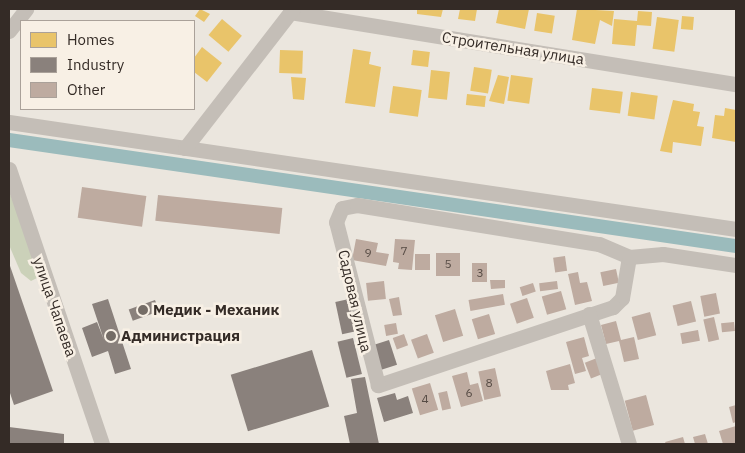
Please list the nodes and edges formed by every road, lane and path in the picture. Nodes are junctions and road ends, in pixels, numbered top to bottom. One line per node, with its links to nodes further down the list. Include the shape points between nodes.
1 (26, 9): 3 (street)
2 (292, 11): 4 (street, Строительная улица); 6 (street)
3 (9, 31)
4 (736, 84)
5 (9, 122): 6 (street)
6 (185, 148): 8 (street)
7 (9, 169): 12 (street, улица Чапаева)
8 (736, 229)
9 (629, 257): 10 (street, Садовая улица, via 663,254); 11 (street, Садовая улица, via 622,298 613,307); 11 (street, Садовая улица, via 599,244 357,206 348,205 337,214 374,384)
10 (736, 265)
11 (588, 314): 13 (street)
12 (102, 444)
13 (629, 444)

